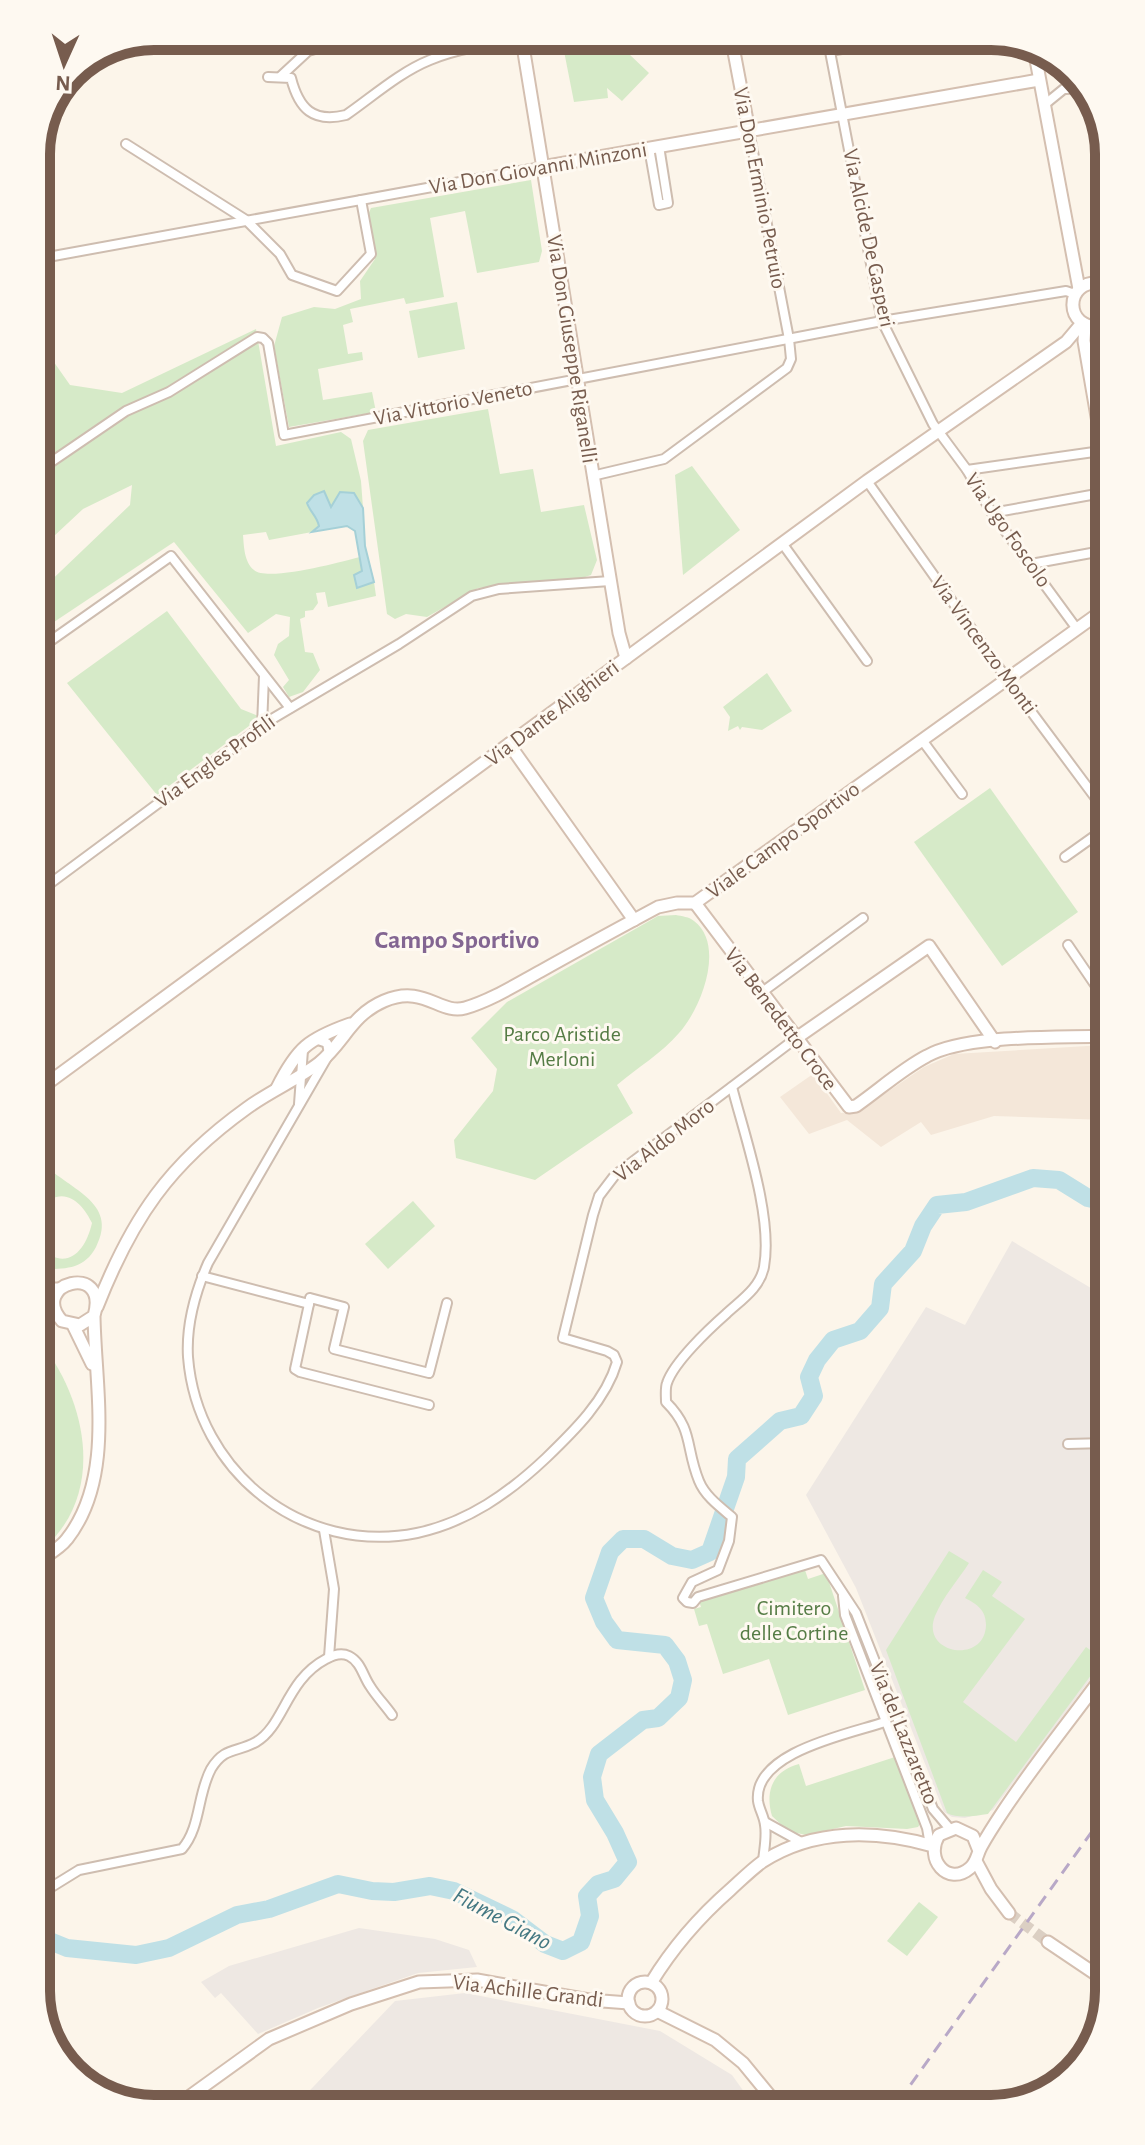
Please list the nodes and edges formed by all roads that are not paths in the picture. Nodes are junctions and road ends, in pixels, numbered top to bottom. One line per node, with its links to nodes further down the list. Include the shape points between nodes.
1 (312, 50): 9 (street)
2 (466, 50): 9 (street, via 415,67 346,115 332,118 309,111 298,101 291,78)
3 (525, 50): 19 (street, Via Don Giuseppe Riganelli)
4 (734, 50): 16 (street, Via Don Erminio Petruio)
5 (836, 50): 6 (street)
6 (830, 51): 15 (street, Via Alcide De Gasperi)
7 (1036, 61): 10 (street)
8 (268, 77): 9 (street)
9 (280, 77)
10 (1039, 80): 14 (street); 15 (street, Via Don Giovanni Minzoni)
11 (1069, 86): 12 (street)
12 (1066, 89): 13 (street); 14 (street)
13 (1071, 89)
14 (1044, 105): 24 (street)
15 (843, 114): 16 (street, Via Don Giovanni Minzoni); 25 (street, Via Alcide De Gasperi)
16 (749, 131): 18 (street, Via Don Giovanni Minzoni); 27 (street, Via Don Erminio Petruio)
17 (126, 144): 21 (street)
18 (654, 147): 18 (street, via 668,203 659,205); 19 (street, Via Don Giovanni Minzoni)
19 (542, 167): 20 (street, Via Don Giovanni Minzoni); 30 (street, Via Don Giuseppe Riganelli)
20 (361, 200): 21 (street, Via Don Giovanni Minzoni); 21 (street, via 371,254 337,291 292,275 280,254)
21 (246, 220): 22 (street, Via Don Giovanni Minzoni)
22 (50, 257)
23 (1095, 285): 24 (street)
24 (1080, 289): 25 (street, Via Vittorio Veneto); 26 (street, via 1072,305)
25 (882, 321): 27 (street, Via Vittorio Veneto); 32 (street, Via Alcide De Gasperi)
26 (1088, 324): 28 (street, Via Dante Alighieri); 29 (street)
27 (789, 339): 30 (street, Via Vittorio Veneto); 36 (street, via 787,368 664,459)
28 (1066, 342): 29 (street); 32 (street, Via Dante Alighieri)
29 (1086, 348): 31 (street)
30 (576, 380): 34 (street, Via Vittorio Veneto, via 284,435 268,343 257,337 169,392 126,411); 36 (street, Via Don Giuseppe Riganelli)
31 (1095, 403)
32 (938, 431): 35 (street, Via Ugo Foscolo); 37 (street, Via Dante Alighieri)
33 (1095, 452): 35 (street)
34 (50, 463)
35 (967, 470): 39 (street, Via Ugo Foscolo)
36 (592, 476): 43 (street, Via Don Giuseppe Riganelli)
37 (867, 481): 40 (street, Via Dante Alighieri); 50 (street, Via Vincenzo Monti)
38 (1095, 494): 39 (street)
39 (992, 513): 42 (street, Via Ugo Foscolo)
40 (782, 543): 47 (street, Via Dante Alighieri); 48 (street)
41 (1095, 552): 42 (street)
42 (1031, 564): 45 (street, Via Ugo Foscolo)
43 (610, 581): 47 (street, Via Don Giuseppe Riganelli); 51 (street, Via Engles Profili, via 499,589 472,596)
44 (1095, 616): 45 (street, Viale Campo Sportivo)
45 (1077, 629): 50 (street, Viale Campo Sportivo)
46 (50, 641): 49 (street, via 171,556)
47 (626, 658): 54 (street, Via Dante Alighieri)
48 (867, 661)
49 (264, 676): 51 (street); 52 (street)
50 (1007, 679): 53 (street, Viale Campo Sportivo); 56 (street, Via Vincenzo Monti)
51 (290, 708): 52 (street, Via Engles Profili)
52 (262, 726): 59 (street, Via Engles Profili)
53 (922, 740): 55 (street); 60 (street, Viale Campo Sportivo)
54 (509, 744): 62 (street); 74 (street, Via Dante Alighieri)
55 (962, 794)
56 (1095, 797)
57 (1095, 836): 58 (street)
58 (1065, 857)
59 (50, 884)
60 (695, 903): 62 (street, Viale Campo Sportivo, via 658,907); 65 (street, Via Benedetto Croce)
61 (863, 918): 65 (street)
62 (634, 920): 66 (street, Viale Campo Sportivo, via 500,994 462,1009 400,995)
63 (1068, 945): 64 (street)
64 (1095, 985)
65 (761, 993): 69 (street, Via Benedetto Croce)
66 (351, 1024): 68 (street, Viale Campo Sportivo); 72 (street, Viale Campo Sportivo)
67 (1095, 1036): 70 (street, Via Benedetto Croce)
68 (314, 1039): 71 (street, Viale Campo Sportivo); 72 (street, via 327,1043)
69 (795, 1039): 70 (street, Via Benedetto Croce, via 852,1107 927,1056); 70 (street, via 929,946); 75 (street, Via Aldo Moro)
70 (995, 1042)
71 (303, 1048): 73 (street); 76 (street, Viale Campo Sportivo)
72 (329, 1054): 73 (street, Viale Campo Sportivo); 77 (street, Via Aldo Moro)
73 (300, 1074): 76 (street, Viale Campo Sportivo); 77 (street, Via Aldo Moro)
74 (50, 1081)
75 (732, 1087): 93 (street, Via Aldo Moro, via 615,1175 599,1196 563,1338 607,1351 617,1362 612,1380 588,1414 530,1473 473,1514 415,1533 382,1536); 95 (street, Via del Lazzaretto, via 756,1178 766,1239 764,1270 750,1294 683,1358 667,1383 666,1402 687,1429 699,1481 732,1517 718,1570 692,1582 683,1598 693,1603 698,1597 821,1560)
76 (277, 1088): 78 (street, Viale Campo Sportivo, via 201,1143 175,1169)
77 (299, 1105): 79 (street, Via Aldo Moro)
78 (114, 1264): 80 (street, Viale Campo Sportivo); 87 (street, Viale Campo Sportivo)
79 (202, 1276): 84 (street); 93 (street, Via Aldo Moro, via 188,1356 212,1438 255,1491 287,1514)
80 (89, 1286): 82 (street, via 71,1282); 87 (street)
81 (50, 1289): 82 (street)
82 (59, 1289): 86 (street)
83 (447, 1303): 84 (street, via 429,1373 334,1349 344,1307 310,1298)
84 (309, 1304): 90 (street, via 295,1369)
85 (50, 1309): 86 (street)
86 (55, 1311): 88 (street)
87 (96, 1312): 88 (street, via 86,1323); 89 (street)
88 (73, 1325): 89 (street)
89 (95, 1370): 94 (street, via 97,1453 91,1486 82,1515 66,1541)
90 (429, 1405)
91 (1095, 1443): 92 (street)
92 (1068, 1444)
93 (324, 1530): 96 (street, via 334,1589)
94 (50, 1553)
95 (843, 1591): 99 (street, Via del Lazzaretto, via 845,1615); 102 (street, Via del Lazzaretto, via 933,1809)
96 (329, 1657): 98 (street, via 349,1656 359,1665); 108 (street, via 305,1673 257,1742 223,1754 211,1770 192,1837 182,1849 79,1870)
97 (1095, 1686): 100 (street)
98 (392, 1715)
99 (885, 1722): 101 (street, Via del Lazzaretto, via 788,1755 771,1766 760,1782 758,1801); 105 (street, Via del Lazzaretto)
100 (1004, 1809): 103 (street); 106 (street)
101 (765, 1822): 104 (street); 107 (street, Via del Lazzaretto)
102 (950, 1829): 103 (street); 105 (street)
103 (969, 1833): 106 (street)
104 (803, 1843): 105 (street, Via Achille Grandi, via 860,1833); 107 (street, Via Achille Grandi)
105 (932, 1846): 106 (street, via 937,1863 947,1872 967,1871)
106 (978, 1856): 109 (street, via 991,1889)
107 (763, 1862): 112 (street, Via Achille Grandi, via 695,1923)
108 (50, 1888)
109 (1009, 1913)
110 (1048, 1942): 111 (street)
111 (1095, 1974)
112 (651, 1983): 113 (street, Via Achille Grandi, via 632,1988); 114 (street, via 661,1995)
113 (629, 2003): 114 (street, Via Achille Grandi, via 643,2015); 115 (street, Via Achille Grandi, via 477,1980 419,1982 269,2039)
114 (657, 2011): 116 (street, via 715,2040)
115 (191, 2095)
116 (769, 2095)

